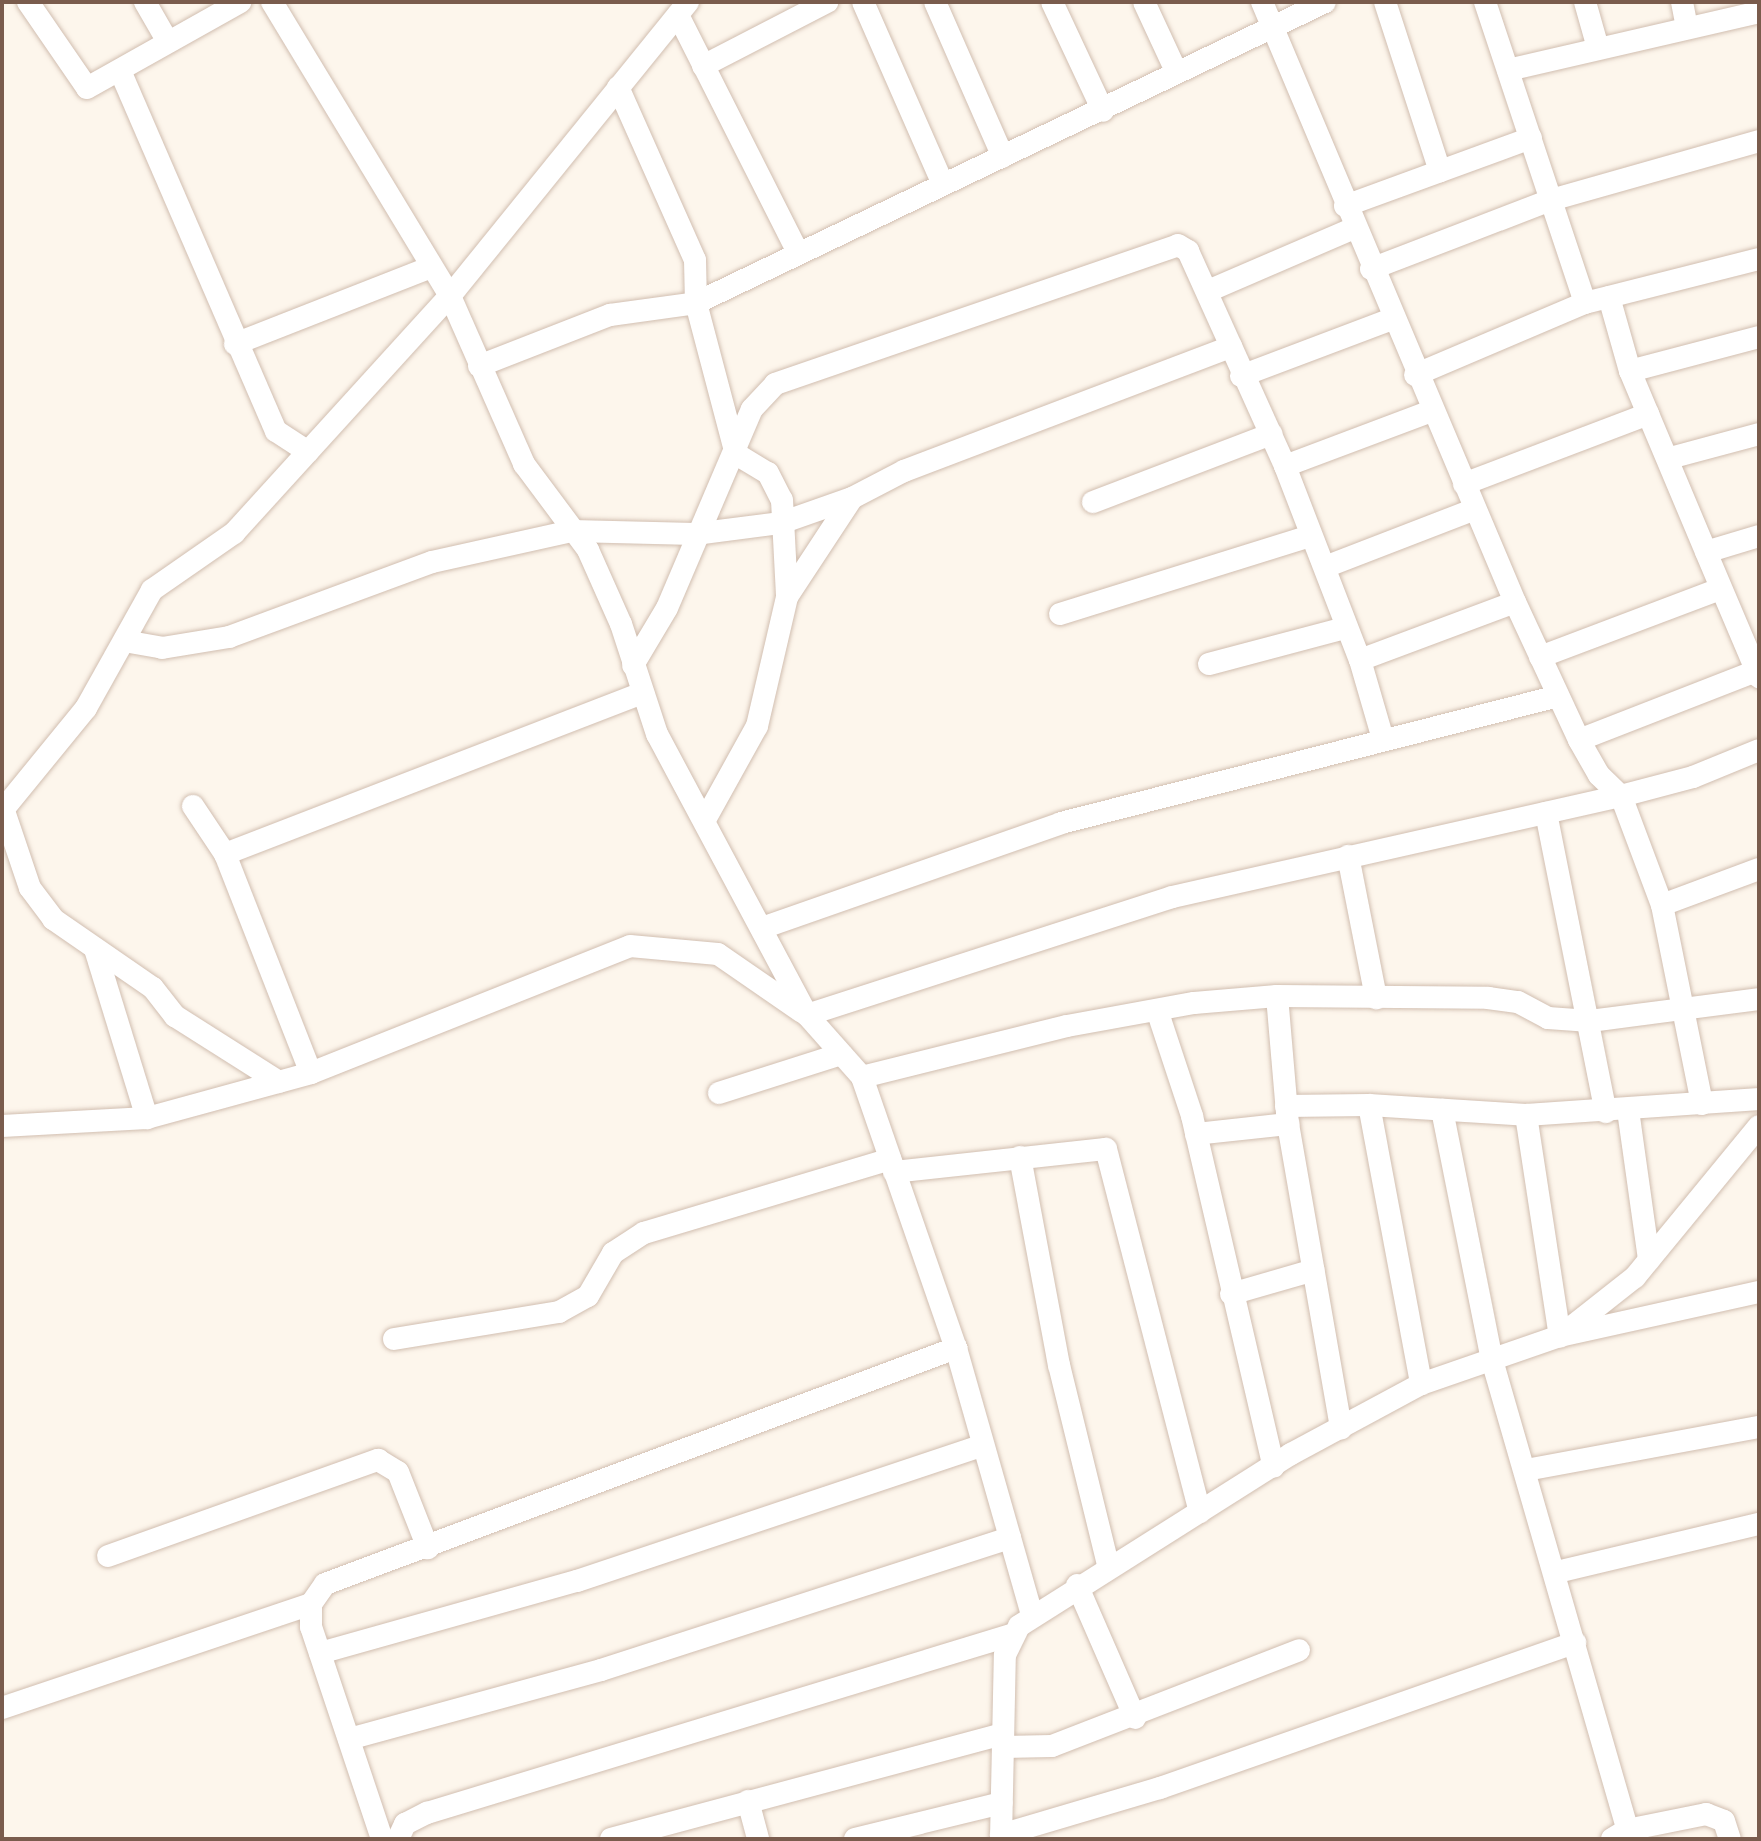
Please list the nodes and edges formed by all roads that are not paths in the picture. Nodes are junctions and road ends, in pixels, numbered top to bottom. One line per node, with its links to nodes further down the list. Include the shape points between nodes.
1 (28, 2): 24 (street, via 77,81 87,88)
2 (145, 2): 20 (street)
3 (240, 2): 20 (street)
4 (827, 2): 22 (street)
5 (863, 2): 32 (street)
6 (935, 2): 30 (street)
7 (1052, 2): 27 (street)
8 (1144, 2): 25 (street)
9 (1262, 2): 18 (street)
10 (1325, 2): 18 (street)
11 (1385, 2): 31 (street)
12 (1485, 2): 23 (street)
13 (1585, 2): 21 (street)
14 (1682, 2): 19 (street)
15 (278, 4): 38 (street)
16 (683, 8): 22 (street); 26 (street)
17 (1759, 12): 19 (street)
18 (1273, 24): 25 (street); 34 (street)
19 (1687, 28): 21 (street)
20 (168, 42): 24 (street)
21 (1598, 48): 23 (street)
22 (703, 66): 36 (street)
23 (1508, 70): 28 (street)
24 (121, 73): 47 (street)
25 (1177, 73): 27 (street)
26 (618, 87): 41 (street); 43 (street, via 695,260)
27 (1103, 111): 30 (street)
28 (1531, 138): 31 (street); 33 (street)
29 (1759, 141): 33 (street)
30 (1003, 157): 32 (street)
31 (1440, 171): 34 (street)
32 (943, 184): 36 (street)
33 (1551, 200): 39 (street); 44 (street)
34 (1345, 206): 35 (street)
35 (1354, 228): 39 (street); 40 (street)
36 (797, 251): 43 (street)
37 (1759, 259): 42 (street)
38 (429, 268): 41 (street); 47 (street)
39 (1371, 269): 45 (street)
40 (1208, 291): 48 (street); 58 (street, via 1188,251 1161,249 775,384 752,409)
41 (450, 296): 49 (street); 57 (street)
42 (1609, 297): 44 (street); 50 (street)
43 (696, 303): 49 (street, via 610,315); 58 (street)
44 (1585, 303): 51 (street)
45 (1392, 319): 51 (street); 52 (street)
46 (1759, 337): 50 (street)
47 (235, 344): 57 (street, via 276,431)
48 (1231, 347): 52 (street); 62 (street, via 904,471)
49 (479, 366): 66 (street, via 518,454)
50 (1630, 371): 54 (street)
51 (1415, 375): 53 (street)
52 (1241, 376): 55 (street)
53 (1431, 411): 60 (street); 61 (street)
54 (1648, 414): 59 (street); 61 (street)
55 (1271, 434): 60 (street); 63 (street)
56 (1759, 434): 59 (street)
57 (308, 452): 77 (street, via 234,533 152,590)
58 (736, 454): 65 (street, via 768,473 782,500); 67 (street)
59 (1670, 458): 70 (street)
60 (1285, 466): 68 (street)
61 (1464, 484): 64 (street)
62 (852, 498): 65 (street); 73 (street)
63 (1093, 502)
64 (1475, 509): 71 (street); 74 (street)
65 (781, 523): 67 (street); 73 (street)
66 (572, 531): 67 (street); 77 (street, via 432,562 229,637 162,648); 82 (street, via 605,583)
67 (695, 534): 82 (street, via 667,608)
68 (1310, 536): 71 (street); 75 (street)
69 (1759, 536): 70 (street)
70 (1706, 552): 72 (street)
71 (1325, 567): 76 (street)
72 (1720, 589): 78 (street); 79 (street)
73 (787, 597): 93 (street, via 757,726)
74 (1515, 602): 79 (street); 80 (street)
75 (1060, 614)
76 (1345, 628): 80 (street); 81 (street)
77 (124, 641): 91 (street, via 86,708)
78 (1753, 644): 83 (street)
79 (1540, 657): 85 (street)
80 (1360, 660): 86 (street)
81 (1209, 664)
82 (633, 665): 84 (street)
83 (1758, 674): 87 (street)
84 (643, 693): 93 (street, via 657,734); 94 (street)
85 (1558, 696): 86 (street); 87 (street)
86 (1383, 739): 98 (street, via 1061,823)
87 (1579, 740): 89 (street, via 1599,775)
88 (1759, 750): 89 (street, via 1693,777)
89 (1621, 796): 92 (street); 97 (street)
90 (193, 806): 94 (street)
91 (3, 809): 99 (street, via 30,888 53,919)
92 (1546, 813): 95 (street); 106 (street)
93 (706, 818): 98 (street)
94 (225, 854): 108 (street)
95 (1348, 856): 101 (street); 105 (street, via 1142,905)
96 (1759, 869): 97 (street)
97 (1662, 905): 104 (street)
98 (762, 928): 105 (street)
99 (95, 949): 110 (street, via 153,988 175,1016); 119 (street)
100 (1277, 996): 101 (street); 103 (street); 117 (street)
101 (1376, 998): 106 (street, via 1488,998 1518,1002 1548,1018)
102 (1759, 999): 104 (street)
103 (1158, 1013): 109 (street, via 1067,1026); 122 (street)
104 (1683, 1013): 106 (street); 113 (street)
105 (807, 1015): 107 (street); 108 (street, via 718,954 630,946 530,981)
106 (1590, 1021): 116 (street)
107 (841, 1054): 109 (street); 111 (street)
108 (311, 1073): 110 (street)
109 (862, 1077): 124 (street)
110 (279, 1082): 119 (street)
111 (719, 1093)
112 (1759, 1099): 113 (street)
113 (1702, 1104): 116 (street)
114 (1369, 1105): 115 (street); 117 (street); 133 (street)
115 (1442, 1110): 118 (street); 132 (street)
116 (1617, 1111): 118 (street); 125 (street)
117 (1287, 1115): 122 (street); 126 (street)
118 (1526, 1115): 129 (street)
119 (147, 1118): 120 (street)
120 (2, 1126)
121 (1759, 1126): 125 (street)
122 (1196, 1134): 128 (street)
123 (1020, 1157): 124 (street); 139 (street, via 1106,1149); 144 (street, via 1059,1365)
124 (892, 1166): 130 (street, via 644,1233 613,1253 588,1296 559,1312); 131 (street)
125 (1649, 1260): 129 (street)
126 (1314, 1270): 128 (street); 135 (street)
127 (1759, 1292): 129 (street)
128 (1231, 1294): 137 (street)
129 (1560, 1336): 132 (street)
130 (394, 1339)
131 (956, 1348): 136 (street); 142 (street)
132 (1492, 1360): 133 (street); 138 (street)
133 (1421, 1384): 135 (street)
134 (1759, 1427): 138 (street)
135 (1341, 1428): 137 (street)
136 (983, 1445): 141 (street); 152 (street, via 602,1574)
137 (1274, 1467): 139 (street)
138 (1526, 1470): 145 (street)
139 (1200, 1512): 144 (street)
140 (1759, 1524): 145 (street)
141 (1010, 1538): 148 (street); 155 (street, via 601,1670)
142 (428, 1548): 143 (street, via 398,1472 378,1460); 147 (street, via 325,1584)
143 (108, 1556)
144 (1108, 1565): 146 (street)
145 (1557, 1572): 150 (street)
146 (1077, 1585): 148 (street); 154 (street)
147 (311, 1604): 152 (street); 153 (street)
148 (1032, 1614): 149 (street)
149 (1011, 1635): 156 (street); 162 (street, via 427,1813 405,1824)
150 (1575, 1643): 159 (street); 160 (street, via 1160,1788)
151 (1299, 1650): 154 (street)
152 (320, 1653): 155 (street)
153 (2, 1708)
154 (1135, 1718): 156 (street, via 1052,1746)
155 (349, 1739): 161 (street)
156 (1003, 1740): 157 (street); 158 (street)
157 (748, 1801): 163 (street); 164 (street)
158 (1002, 1803): 160 (street); 165 (street)
159 (1623, 1836): 166 (street, via 1706,1814 1724,1821)
160 (1001, 1837)
161 (382, 1839)
162 (398, 1839)
163 (611, 1839)
164 (758, 1839)
165 (855, 1839)
166 (1730, 1839)

